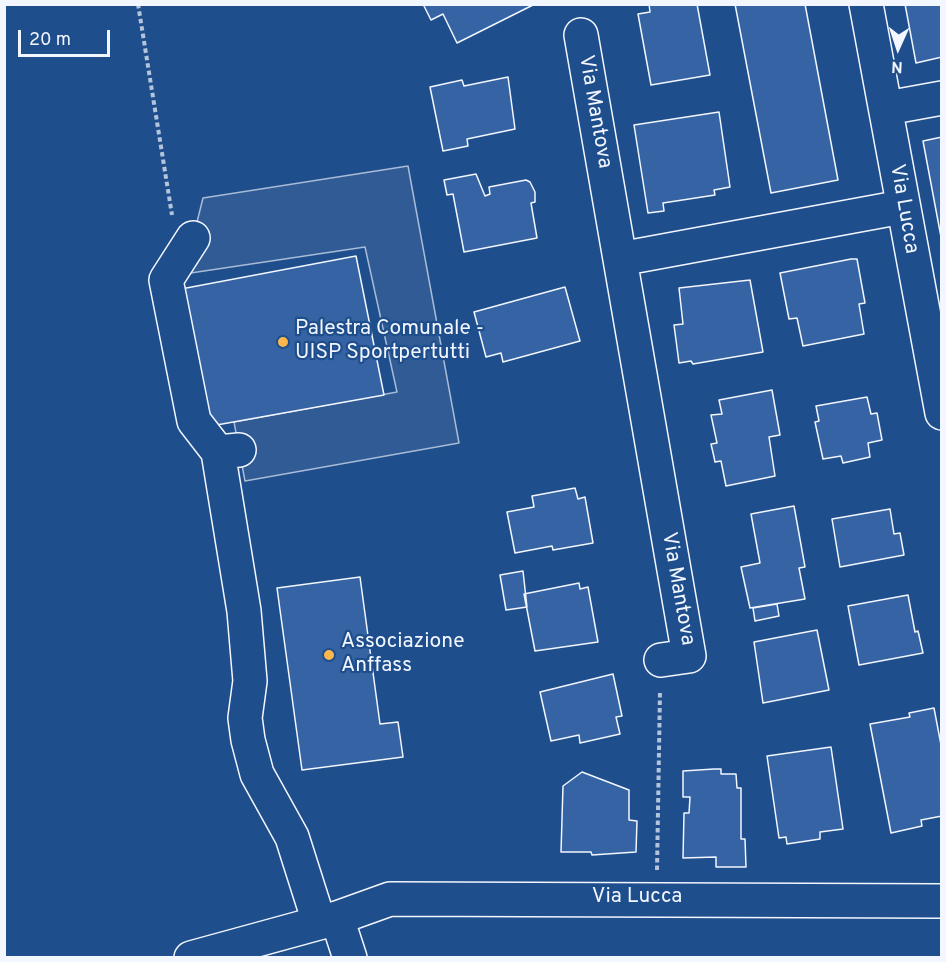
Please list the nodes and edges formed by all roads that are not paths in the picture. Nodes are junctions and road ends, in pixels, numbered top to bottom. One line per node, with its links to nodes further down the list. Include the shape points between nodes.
1 (866, 4): 4 (street, Via Lucca)
2 (581, 35): 7 (street, Via Mantova)
3 (942, 98): 4 (street)
4 (887, 108): 5 (street, Via Lucca)
5 (902, 207): 7 (street); 8 (street, Via Lucca)
6 (186, 249): 11 (street, via 165,280 194,421 229,451 250,681 245,718 248,741 257,774 292,837)
7 (620, 260): 9 (street, Via Mantova, via 688,656)
8 (942, 413)
9 (661, 660)
10 (942, 901): 11 (street, Via Lucca, via 390,899)
11 (328, 920): 12 (street, Via Lucca); 13 (street)
12 (191, 957)
13 (350, 957)

